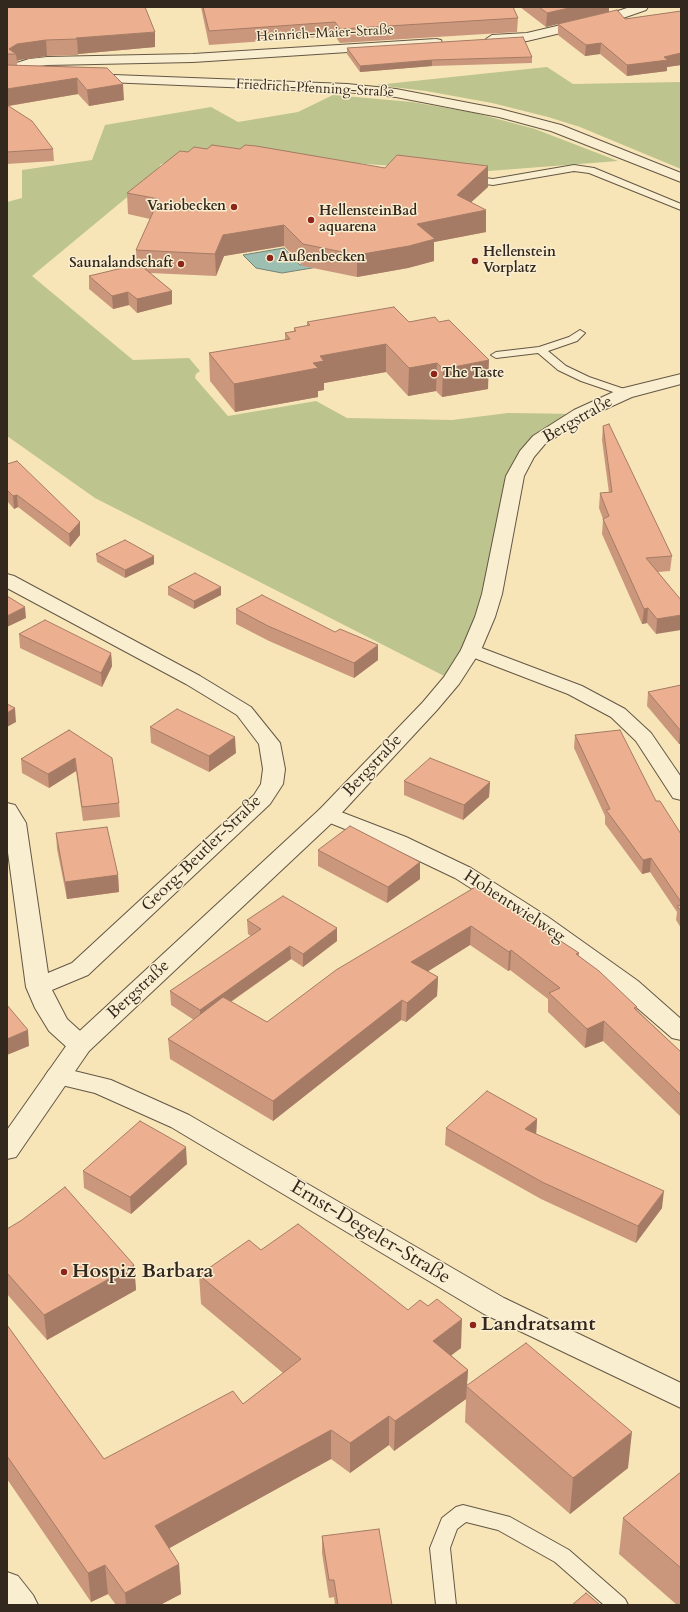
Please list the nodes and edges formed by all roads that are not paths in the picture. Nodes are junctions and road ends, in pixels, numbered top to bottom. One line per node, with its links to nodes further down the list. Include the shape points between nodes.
1 (642, 7): 2 (street, via 616,16 527,37)
2 (480, 40)
3 (448, 42): 4 (street, Heinrich-Maier-Straße, via 193,58 48,61 29,63)
4 (7, 70)
5 (7, 75): 6 (street)
6 (31, 76)
7 (78, 78): 9 (street, Friedrich-Pfenning-Straße, via 347,88 396,93 500,113 556,128)
8 (464, 178): 10 (lane, via 493,182 574,168 591,170)
9 (681, 178)
10 (681, 207)
11 (580, 333): 12 (lane, via 573,339)
12 (540, 350): 13 (lane); 15 (lane, via 562,368)
13 (496, 354)
14 (681, 379): 15 (street, Bergstraße)
15 (626, 393): 17 (street, Bergstraße, via 580,414 539,440 520,464 515,476 492,594)
16 (7, 580): 22 (street, Georg-Beutler-Straße, via 244,710 269,743 274,770 272,784 262,799 80,969)
17 (472, 650): 18 (street, via 569,687 618,712 644,737); 20 (street, Bergstraße, via 430,706)
18 (681, 793)
19 (7, 810): 21 (street, via 15,823)
20 (328, 814): 23 (street, Hohentwielweg, via 398,842 463,873 540,922 623,983); 24 (street, Bergstraße)
21 (12, 836): 22 (street)
22 (38, 986): 24 (street, via 46,1008 58,1025)
23 (681, 1032)
24 (80, 1045): 25 (street, Bergstraße)
25 (58, 1076): 26 (street, Bergstraße); 27 (street, Ernst-Degeler-Straße, via 102,1086 180,1121 494,1306)
26 (7, 1150)
27 (681, 1396)
28 (7, 1586): 29 (street)
29 (22, 1605)
30 (446, 1605): 31 (lane, via 440,1548 449,1524 463,1513 503,1523 562,1556)
31 (618, 1605)

